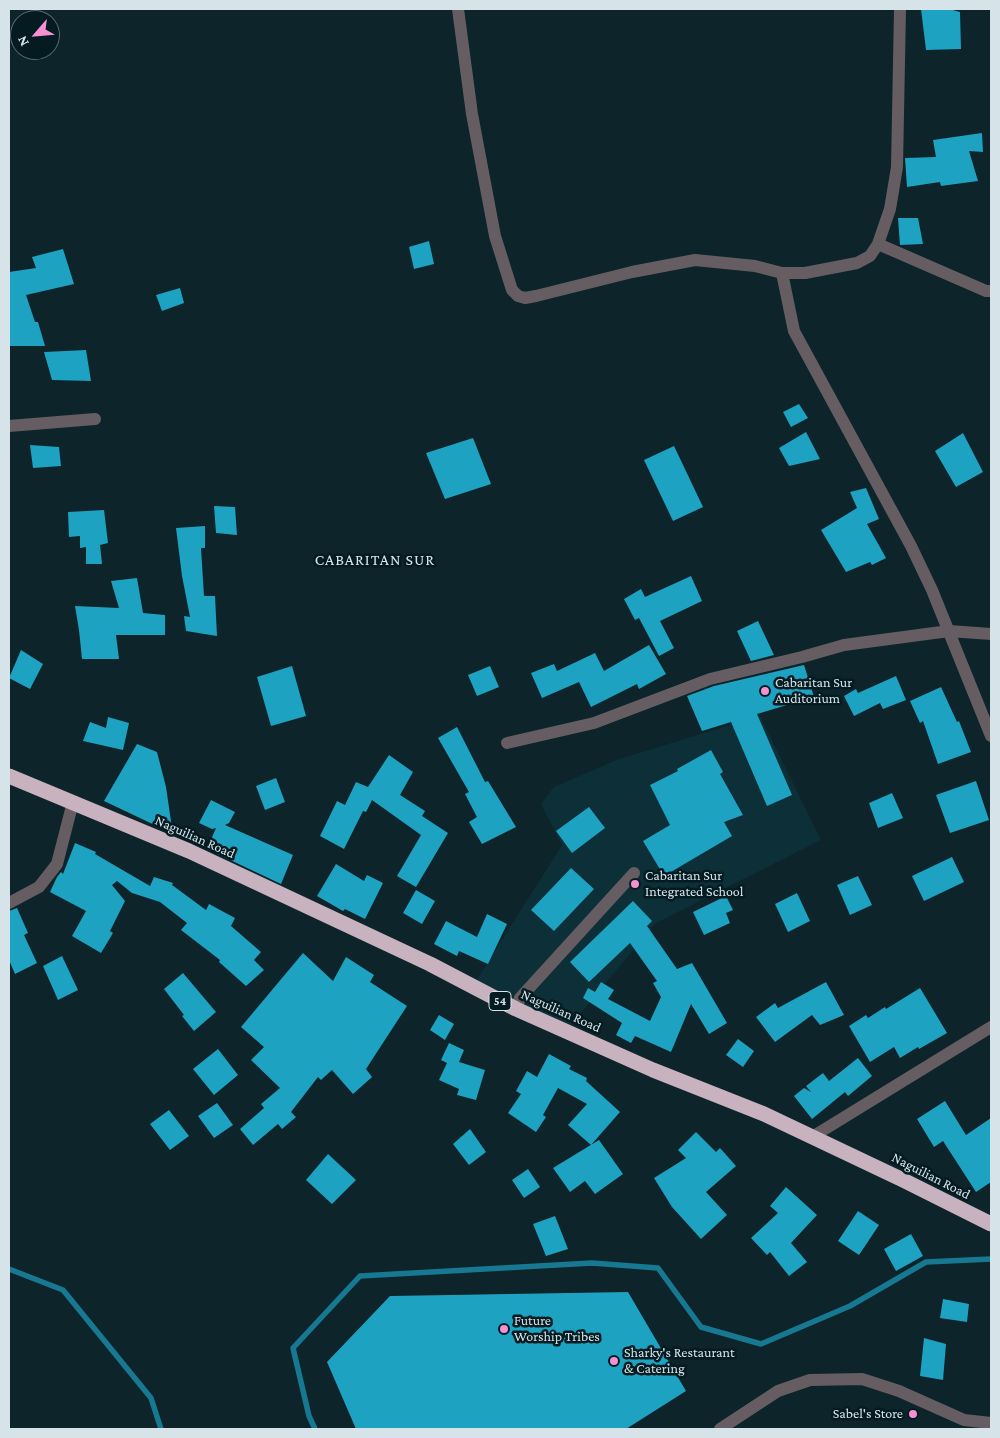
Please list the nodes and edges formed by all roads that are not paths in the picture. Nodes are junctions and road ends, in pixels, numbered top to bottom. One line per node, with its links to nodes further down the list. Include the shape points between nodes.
1 (458, 9): 4 (street, via 472,114 495,236 512,290 518,296 536,296 695,260 755,266)
2 (900, 9): 3 (street, via 897,167 890,209)
3 (878, 244): 4 (street, via 870,256 857,263 805,274); 5 (street)
4 (782, 273): 8 (street, via 794,330 911,546)
5 (991, 291)
6 (96, 419): 7 (street)
7 (9, 426)
8 (949, 632): 9 (street); 10 (street); 11 (street, via 844,645 710,679 594,722)
9 (991, 634)
10 (991, 736)
11 (507, 743)
12 (9, 776): 13 (highway, Naguilian Road / 54)
13 (73, 802): 15 (street, via 57,864 39,887); 16 (highway, Naguilian Road / 54, via 216,863 430,964)
14 (634, 873): 16 (street, via 520,998)
15 (9, 903)
16 (516, 1009): 18 (highway, Naguilian Road / 54)
17 (991, 1027): 18 (street)
18 (812, 1137): 19 (highway, Naguilian Road / 54)
19 (991, 1224)
20 (991, 1423): 21 (street, via 964,1420 862,1379 810,1380 778,1391)
21 (720, 1429)

